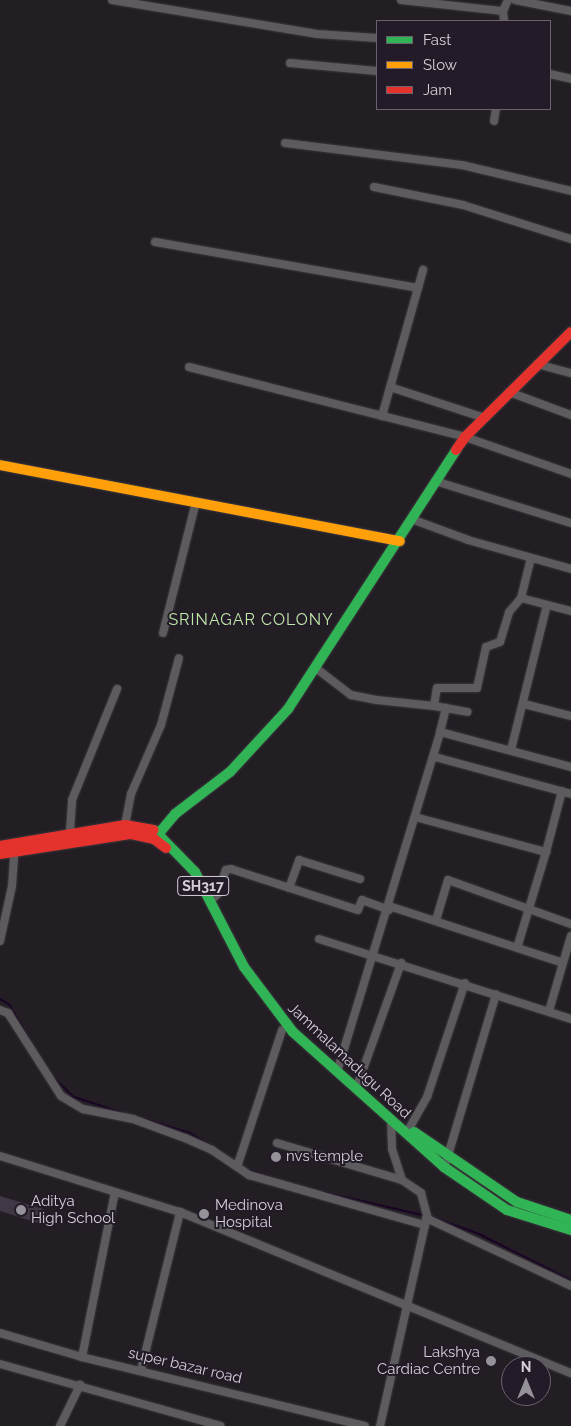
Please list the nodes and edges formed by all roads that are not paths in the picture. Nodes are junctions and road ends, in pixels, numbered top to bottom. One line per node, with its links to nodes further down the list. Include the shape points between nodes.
1 (112, 0): 8 (street, via 317,34)
2 (401, 0): 5 (street)
3 (508, 0): 5 (street)
4 (514, 0): 6 (street)
5 (502, 11): 7 (street)
6 (571, 11)
7 (504, 20)
8 (376, 38)
9 (290, 63): 10 (street)
10 (376, 71)
11 (551, 74): 12 (street)
12 (571, 78)
13 (496, 110): 14 (street)
14 (494, 121)
15 (285, 143): 17 (street, via 462,165)
16 (374, 187): 18 (street, via 463,205)
17 (571, 191)
18 (571, 239)
19 (155, 242): 21 (street)
20 (423, 270): 21 (street)
21 (418, 288): 26 (street)
22 (571, 332): 23 (main road)
23 (537, 364): 25 (street); 27 (main road)
24 (188, 367): 29 (street)
25 (571, 373)
26 (390, 387): 29 (street); 30 (street)
27 (509, 392): 28 (street); 30 (main road)
28 (571, 415)
29 (382, 416): 31 (street)
30 (482, 417): 31 (main road)
31 (465, 437): 33 (street); 34 (main road)
32 (0, 465): 35 (main road)
33 (571, 474)
34 (435, 480): 36 (main road); 37 (street)
35 (196, 502): 38 (main road); 44 (street)
36 (414, 520): 38 (main road); 39 (street)
37 (571, 523)
38 (400, 541): 46 (main road)
39 (530, 558): 40 (street); 41 (street)
40 (571, 569)
41 (520, 598): 42 (street); 49 (street, via 509,612 500,642 486,647 477,688 437,688)
42 (547, 605): 43 (street); 48 (street, via 523,691)
43 (571, 611)
44 (163, 633)
45 (179, 658): 60 (street, via 161,725 131,794)
46 (317, 669): 49 (street, via 351,695); 63 (main road, via 254,748 230,772 175,814)
47 (117, 690): 61 (street, via 72,800)
48 (524, 704): 52 (street); 54 (street)
49 (434, 706): 50 (street)
50 (446, 708): 51 (street); 53 (street)
51 (468, 712)
52 (571, 716)
53 (440, 732): 54 (street); 55 (street)
54 (510, 750): 56 (street)
55 (434, 757): 57 (street); 59 (street)
56 (571, 767)
57 (562, 791): 58 (street); 66 (street)
58 (571, 794)
59 (416, 817): 66 (street); 71 (street)
60 (125, 825): 62 (main road, Jammalamadugu Road / SH317); 63 (main road, Jammalamadugu Road / SH317, via 150,827)
61 (70, 831): 62 (main road, Jammalamadugu Road / SH317); 65 (main road, Jammalamadugu Road / SH317)
62 (85, 834): 63 (main road); 65 (main road)
63 (157, 837): 70 (main road, Jammalamadugu Road / SH317, via 195,872); 87 (main road, via 190,876 241,977)
64 (0, 846): 65 (main road, Jammalamadugu Road / SH317)
65 (15, 847): 67 (main road); 77 (street)
66 (546, 852): 72 (street)
67 (0, 854)
68 (360, 879): 69 (street, via 299,860)
69 (290, 888): 70 (street, via 227,869 218,894); 71 (street, via 358,910 362,900)
70 (210, 901): 88 (main road, Jammalamadugu Road / SH317, via 244,967 271,1008 293,1032)
71 (389, 908): 73 (street); 79 (street)
72 (529, 909): 73 (street, via 448,880); 74 (street); 78 (street)
73 (436, 920): 78 (street)
74 (571, 924)
75 (571, 936): 81 (street)
76 (319, 939): 79 (street)
77 (0, 941)
78 (517, 948): 81 (street)
79 (373, 954): 80 (street); 88 (street)
80 (401, 963): 82 (street); 89 (street)
81 (563, 964): 85 (street)
82 (464, 984): 83 (street); 91 (street, via 427,1097)
83 (496, 994): 85 (street); 94 (street)
84 (0, 1010): 95 (street, via 8,1013 61,1096 83,1109 132,1119 185,1138)
85 (549, 1011): 86 (street)
86 (571, 1019)
87 (282, 1030): 88 (main road); 95 (street)
88 (335, 1067): 89 (main road, Jammalamadugu Road / SH317)
89 (357, 1087): 90 (main road, Jammalamadugu Road / SH317); 91 (main road, SH317)
90 (391, 1119): 91 (main road, Jammalamadugu Road / SH317); 96 (street, via 392,1149)
91 (408, 1131): 94 (main road, Jammalamadugu Road / SH317)
92 (277, 1143): 96 (street)
93 (0, 1156): 97 (street)
94 (446, 1163): 100 (main road, Jammalamadugu Road / SH317, via 507,1210)
95 (237, 1167): 99 (street, via 248,1175)
96 (402, 1180): 99 (street, via 421,1193)
97 (115, 1192): 98 (street); 104 (street)
98 (180, 1212): 102 (street); 106 (street)
99 (426, 1221): 101 (street); 102 (street)
100 (570, 1223)
101 (571, 1286)
102 (407, 1306): 107 (street); 112 (street)
103 (0, 1333): 104 (street, super bazar road)
104 (82, 1357): 106 (street, super bazar road)
105 (0, 1364): 108 (street)
106 (141, 1370): 111 (street, super bazar road)
107 (571, 1373)
108 (80, 1385): 109 (street); 110 (street)
109 (60, 1426)
110 (220, 1426)
111 (365, 1426)
112 (380, 1426)

